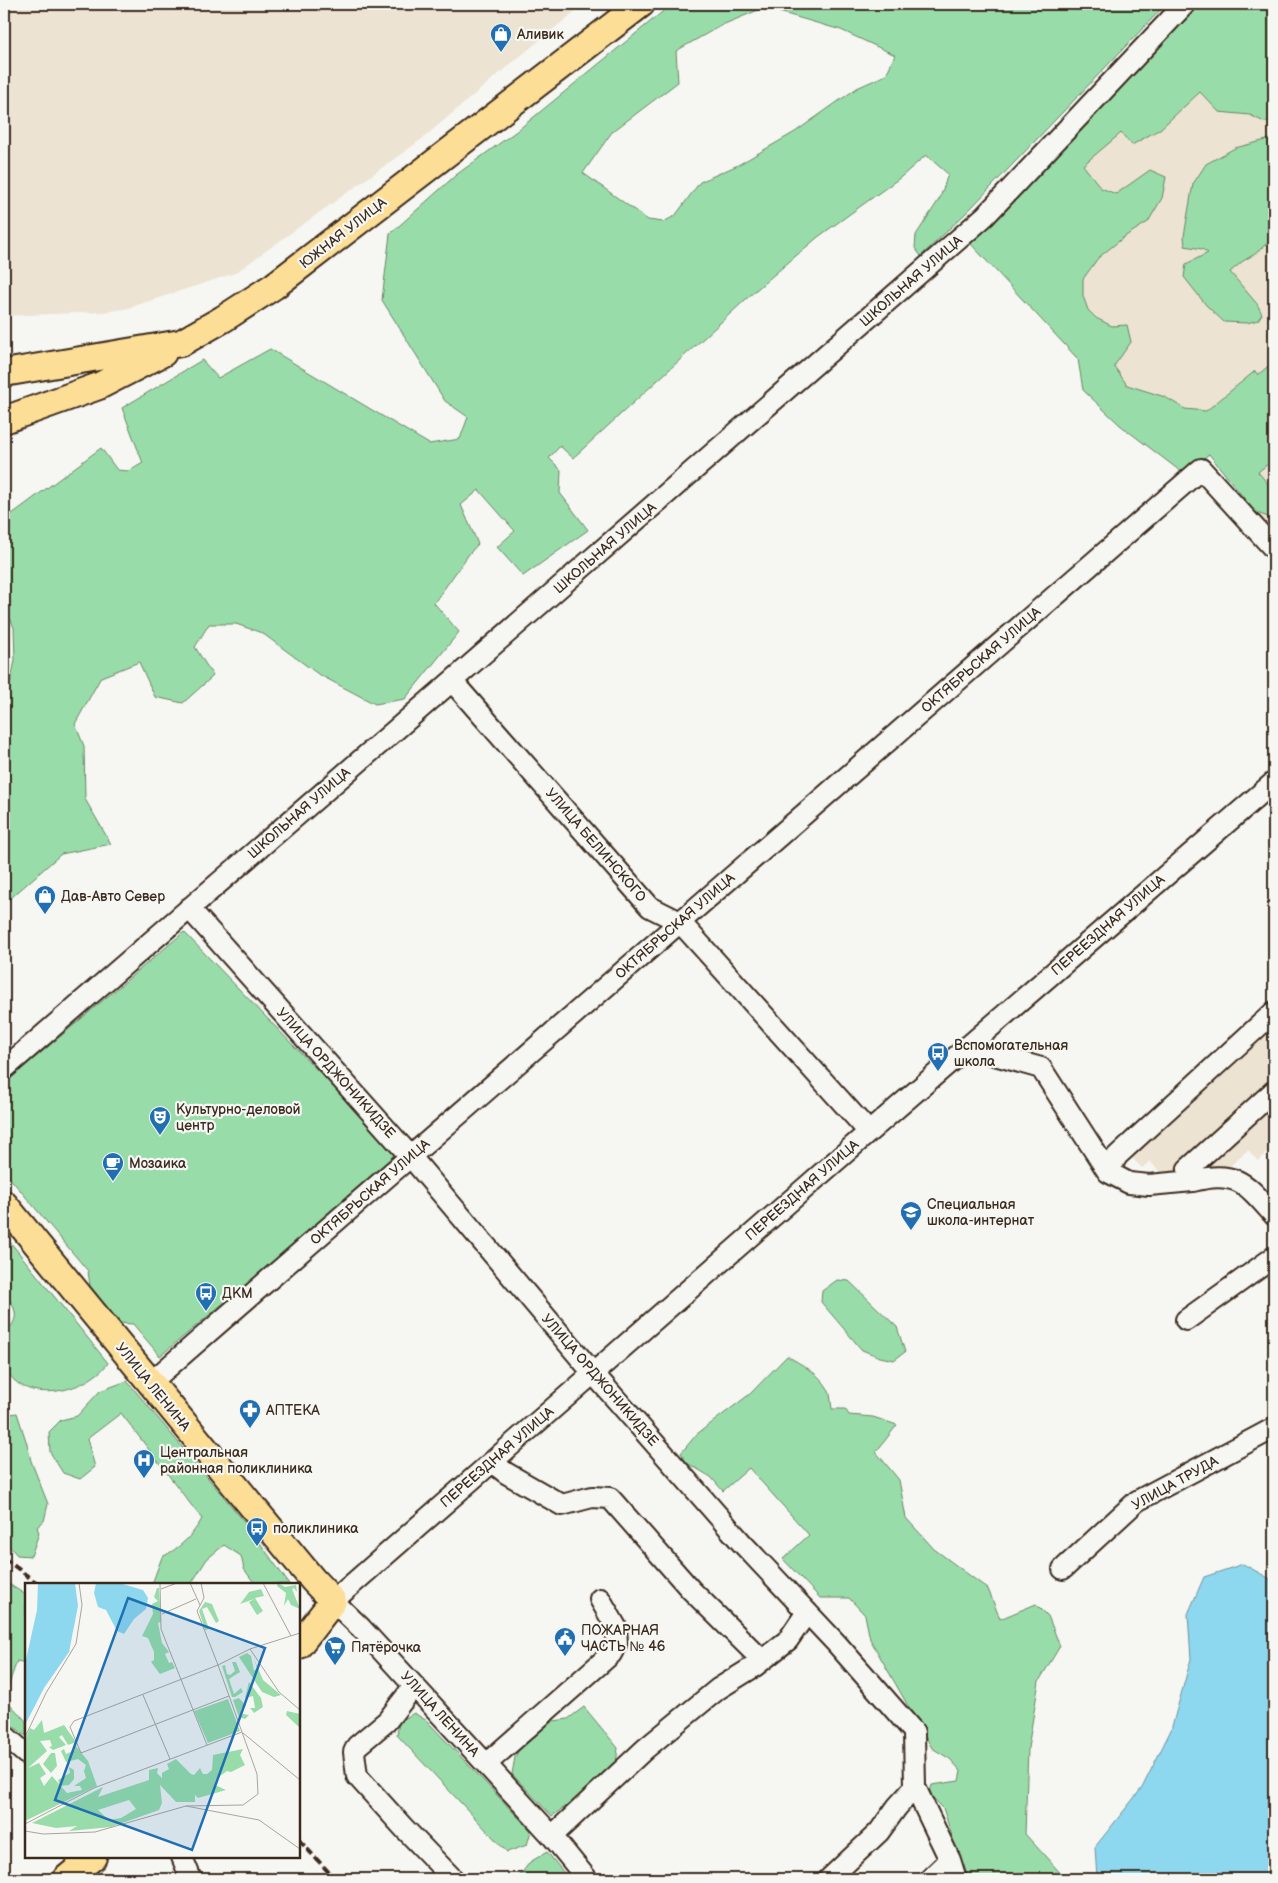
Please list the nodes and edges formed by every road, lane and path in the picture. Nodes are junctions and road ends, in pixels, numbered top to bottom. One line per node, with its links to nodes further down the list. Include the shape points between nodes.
1 (641, 4): 3 (main road, ЮЖНАЯ УЛИЦА, via 274,286)
2 (1185, 4): 7 (street, ШКОЛЬНАЯ УЛИЦА, via 985,216)
3 (181, 343): 4 (main road, ЮЖНАЯ УЛИЦА); 5 (main road, via 99,386)
4 (4, 373)
5 (4, 420)
6 (1274, 549): 10 (street, ОКТЯБРЬСКАЯ УЛИЦА, via 1201,469)
7 (452, 682): 9 (street, ШКОЛЬНАЯ УЛИЦА); 10 (street, УЛИЦА БЕЛИНСКОГО, via 650,907)
8 (1274, 782): 12 (street, ПЕРЕЕЗДНАЯ УЛИЦА)
9 (189, 908): 13 (street, ШКОЛЬНАЯ УЛИЦА); 16 (street, УЛИЦА ОРДЖОНИКИДЗЕ)
10 (680, 922): 15 (street, УЛИЦА БЕЛИНСКОГО); 16 (street, ОКТЯБРЬСКАЯ УЛИЦА)
11 (1274, 1012): 17 (street, via 1117,1156)
12 (966, 1047): 15 (street, ПЕРЕЕЗДНАЯ УЛИЦА); 17 (street, via 1041,1068)
13 (4, 1069)
14 (1274, 1091): 18 (street, via 1188,1169)
15 (869, 1132): 23 (street, ПЕРЕЕЗДНАЯ УЛИЦА)
16 (411, 1157): 23 (street, УЛИЦА ОРДЖОНИКИДЗЕ); 24 (street, ОКТЯБРЬСКАЯ УЛИЦА)
17 (1108, 1172): 18 (street, via 1129,1182 1149,1185)
18 (1193, 1181): 20 (street, via 1210,1177 1238,1179)
19 (4, 1204): 24 (main road, УЛИЦА ЛЕНИНА)
20 (1274, 1215)
21 (1274, 1257): 22 (street)
22 (1186, 1320)
23 (593, 1373): 26 (street, ПЕРЕЕЗДНАЯ УЛИЦА); 30 (street, УЛИЦА ОРДЖОНИКИДЗЕ)
24 (150, 1383): 29 (main road, УЛИЦА ЛЕНИНА)
25 (1274, 1428): 27 (street, УЛИЦА ТРУДА, via 1137,1501)
26 (492, 1462): 29 (street, ПЕРЕЕЗДНАЯ УЛИЦА); 32 (street, via 562,1505 592,1498 610,1498 691,1590)
27 (1063, 1569)
28 (600, 1599): 36 (street, via 616,1627 617,1643 611,1654)
29 (333, 1602): 31 (main road); 33 (street, УЛИЦА ЛЕНИНА)
30 (807, 1612): 32 (street, via 788,1640); 37 (street, УЛИЦА ОРДЖОНИКИДЗЕ, via 914,1732)
31 (300, 1644)
32 (762, 1660): 38 (street, via 718,1689 645,1749)
33 (414, 1686): 36 (street, УЛИЦА ЛЕНИНА); 44 (street, via 387,1721 357,1746 354,1752 358,1776)
34 (4, 1735): 35 (street)
35 (25, 1753)
36 (486, 1764): 38 (street, УЛИЦА ЛЕНИНА)
37 (915, 1787): 41 (street, УЛИЦА ОРДЖОНИКИДЗЕ); 46 (street, via 879,1832)
38 (552, 1836): 45 (street, УЛИЦА ЛЕНИНА)
39 (92, 1858): 42 (main road)
40 (182, 1858): 43 (street)
41 (953, 1870): 47 (street)
42 (66, 1879)
43 (191, 1879)
44 (453, 1879)
45 (587, 1879)
46 (829, 1879)
47 (930, 1879)

